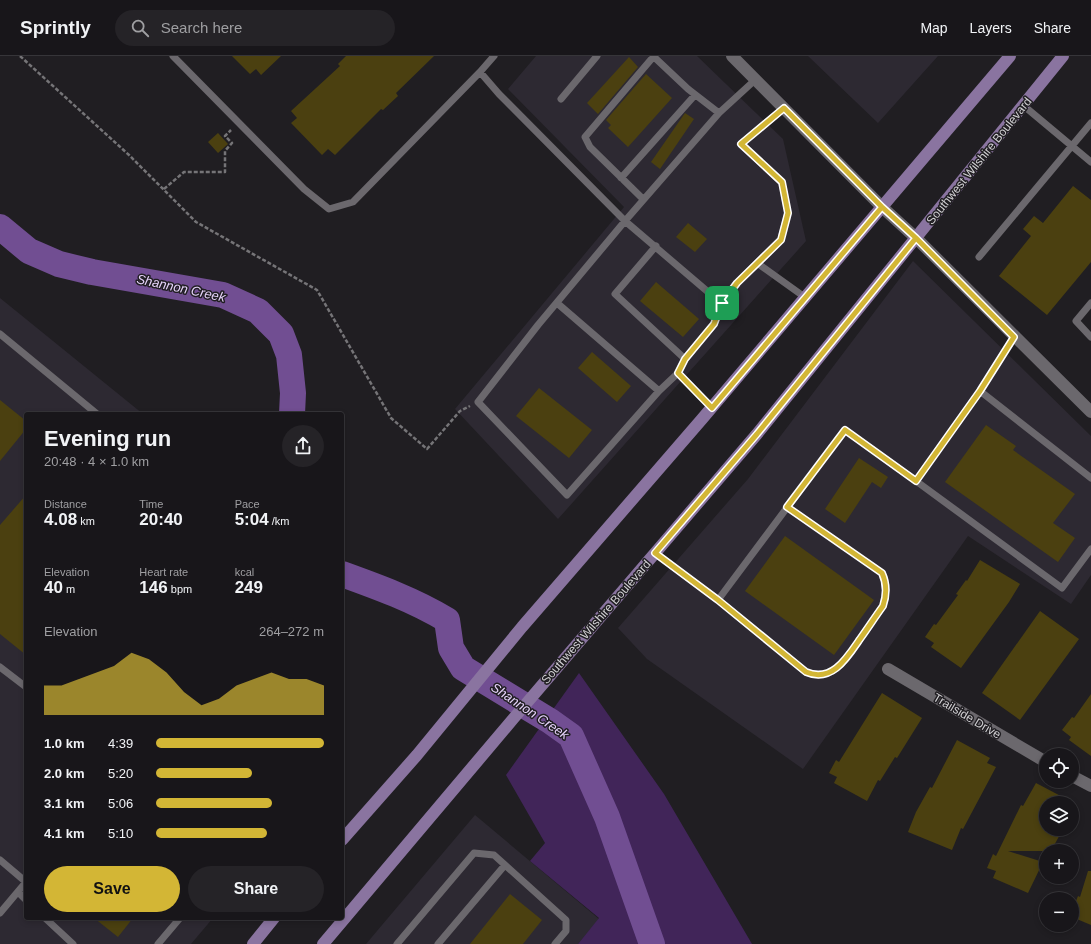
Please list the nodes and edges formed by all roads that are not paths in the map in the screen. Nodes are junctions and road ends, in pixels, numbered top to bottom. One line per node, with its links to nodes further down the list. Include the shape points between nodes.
1 (173, 56): 8 (lane, via 304,189 329,209 354,202)
2 (494, 56): 8 (lane)
3 (597, 56): 11 (lane)
4 (653, 56): 10 (lane); 18 (lane, via 585,137 590,147)
5 (732, 56): 9 (street)
6 (1010, 56): 20 (main road)
7 (1063, 56): 12 (main road, Southwest Wilshire Boulevard)
8 (480, 72): 21 (lane)
9 (755, 80): 13 (street); 14 (lane)
10 (695, 94): 14 (lane); 18 (lane)
11 (561, 99)
12 (1024, 106): 16 (lane); 22 (main road, Southwest Wilshire Boulevard)
13 (784, 108): 20 (street); 25 (lane, via 741,144 782,182 788,213 781,240)
14 (719, 113): 19 (lane)
15 (1091, 123): 16 (lane)
16 (1071, 145): 17 (lane); 24 (lane)
17 (1091, 162)
18 (621, 178): 19 (lane)
19 (643, 199): 21 (lane)
20 (882, 207): 22 (street); 26 (main road)
21 (625, 221): 23 (lane); 27 (lane)
22 (916, 238): 31 (street); 44 (main road, Southwest Wilshire Boulevard, via 757,434)
23 (656, 246): 28 (lane); 33 (lane, via 615,294)
24 (979, 257)
25 (757, 263): 26 (lane); 28 (lane)
26 (806, 298): 37 (main road)
27 (557, 303): 35 (lane); 35 (lane, via 478,402 567,495)
28 (722, 303): 33 (lane, via 714,324)
29 (1091, 303): 32 (lane, via 1076,321)
30 (0, 334): 38 (lane)
31 (1014, 337): 36 (lane); 39 (street)
32 (1091, 337)
33 (685, 359): 34 (lane)
34 (678, 373): 35 (lane); 37 (lane)
35 (659, 391)
36 (980, 391): 40 (lane); 41 (lane)
37 (712, 408): 52 (main road, via 522,627 418,755)
38 (96, 412)
39 (1091, 412)
40 (1091, 478)
41 (916, 481): 42 (lane, via 845,430); 43 (lane, via 1062,588)
42 (787, 507): 45 (lane); 45 (lane, via 882,573 885,579 886,596 883,606 843,663 825,675 818,676 806,672)
43 (1091, 549)
44 (655, 553): 45 (lane); 60 (main road, Southwest Wilshire Boulevard)
45 (718, 600)
46 (0, 667): 48 (lane)
47 (888, 669): 49 (street, Trailside Drive)
48 (24, 685)
49 (1039, 758)
50 (1079, 780): 51 (street)
51 (1091, 786)
52 (344, 838)
53 (0, 860): 55 (lane)
54 (505, 865): 69 (lane, via 494,855 474,853); 70 (lane); 71 (lane, via 566,920 566,931)
55 (24, 880)
56 (24, 884): 57 (lane)
57 (18, 892): 58 (lane); 59 (lane)
58 (24, 898)
59 (0, 913)
60 (344, 919)
61 (47, 920): 65 (lane)
62 (178, 920): 66 (lane)
63 (272, 920): 67 (main road)
64 (343, 920): 68 (main road, Southwest Wilshire Boulevard)
65 (73, 944)
66 (158, 944)
67 (253, 944)
68 (323, 944)
69 (396, 944)
70 (438, 944)
71 (555, 944)

